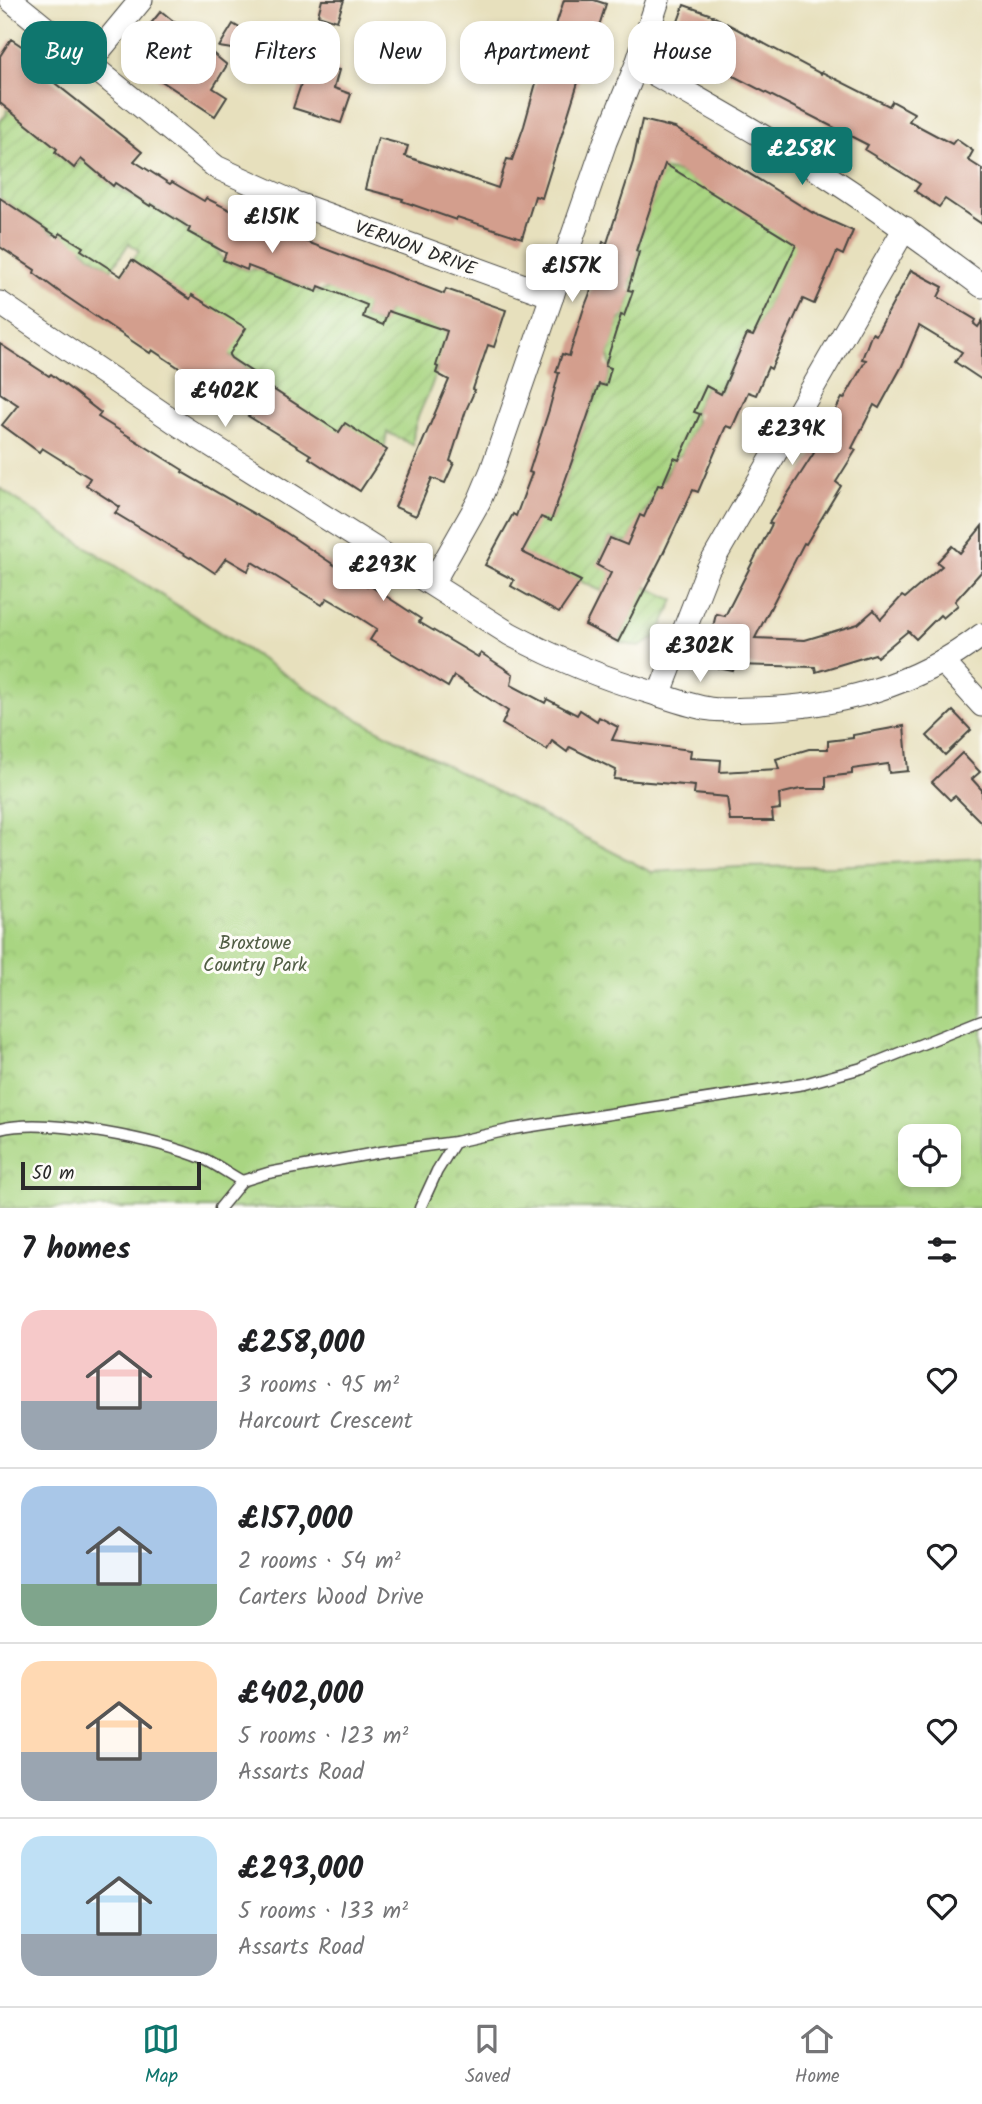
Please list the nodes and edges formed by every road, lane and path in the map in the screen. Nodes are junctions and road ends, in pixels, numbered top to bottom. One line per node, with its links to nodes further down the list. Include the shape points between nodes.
1 (11, 0): 4 (street, VERNON DRIVE)
2 (141, 0): 6 (street)
3 (658, 0): 5 (street)
4 (37, 21)
5 (651, 21)
6 (107, 42)
7 (107, 79): 12 (street, VERNON DRIVE, via 216,167 295,203)
8 (629, 84): 12 (street)
9 (672, 84): 10 (street)
10 (905, 228): 11 (street); 17 (street, via 708,569)
11 (982, 286)
12 (552, 296): 14 (street, via 492,470)
13 (0, 303): 14 (street, via 181,426)
14 (432, 583): 17 (street, via 510,634 565,662)
15 (982, 635): 16 (street)
16 (942, 661): 17 (street, via 861,695 788,708 711,709); 18 (street)
17 (659, 695)
18 (982, 705)
19 (982, 1020): 21 (lane, via 863,1068 804,1084)
20 (0, 1129): 22 (lane, via 59,1126 131,1139 204,1159)
21 (455, 1142): 22 (lane); 24 (lane)
22 (242, 1181): 23 (lane)
23 (220, 1208)
24 (420, 1208)

